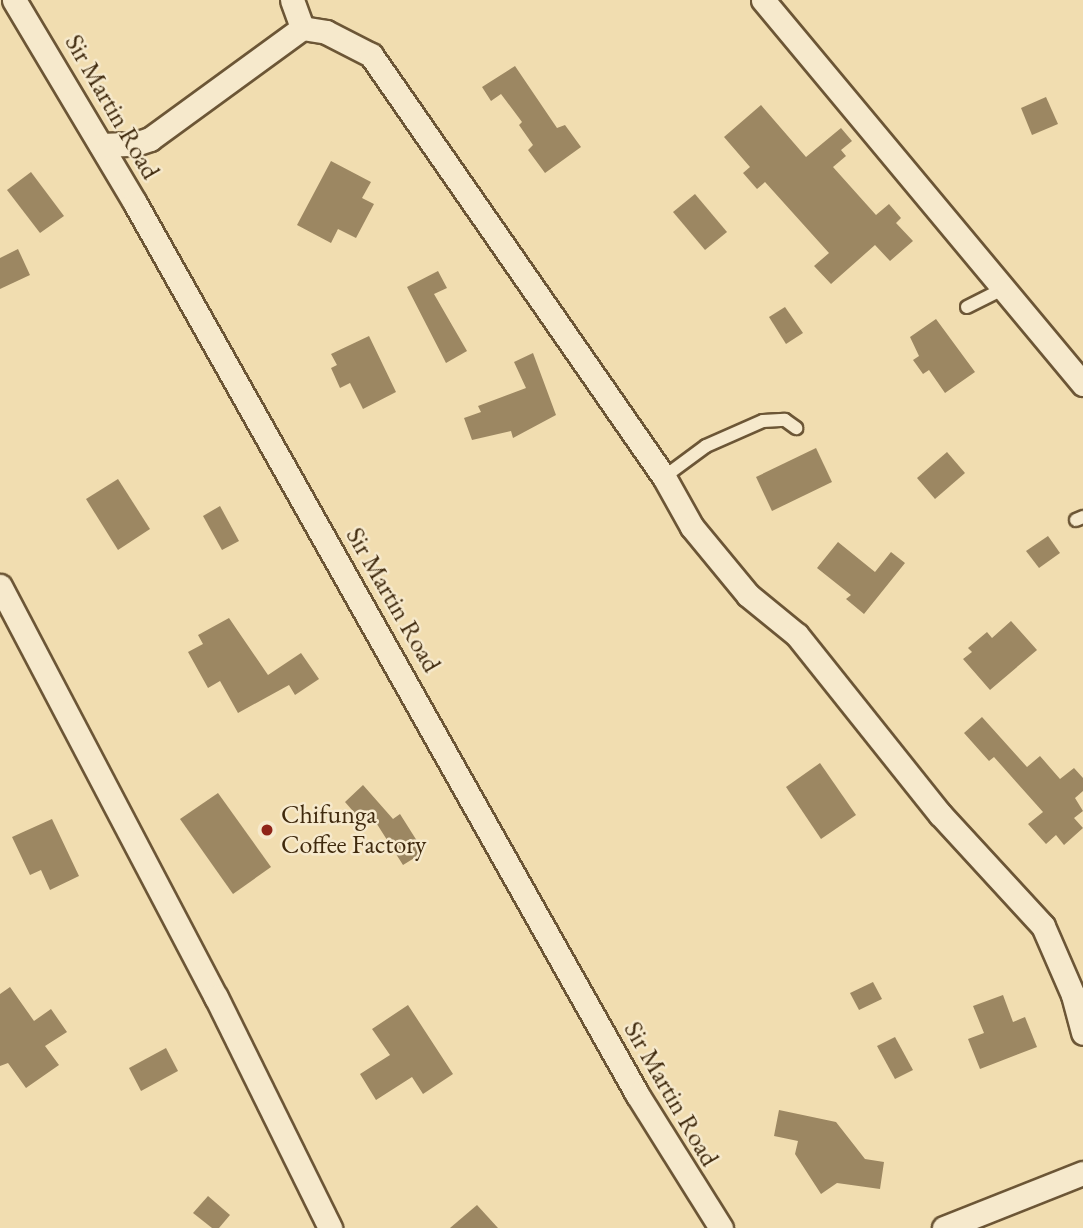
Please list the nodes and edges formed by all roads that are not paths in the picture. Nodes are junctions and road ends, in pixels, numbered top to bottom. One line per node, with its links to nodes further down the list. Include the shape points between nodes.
1 (14, 0): 5 (street, Sir Martin Road)
2 (292, 0): 4 (street)
3 (763, 0): 6 (street)
4 (302, 28): 5 (street, via 150,139); 10 (street, via 326,32 355,45 382,66)
5 (101, 145): 15 (street, Sir Martin Road, via 637,1094)
6 (1005, 288): 7 (lane); 8 (street)
7 (967, 307)
8 (1083, 384)
9 (796, 428): 10 (lane, via 785,420 763,421 706,446)
10 (664, 477): 12 (street, via 692,527 729,574 761,608 797,635 940,814 1043,926 1073,995)
11 (0, 586): 14 (street, via 216,997)
12 (1083, 1033)
13 (1083, 1173): 16 (street)
14 (330, 1228)
15 (721, 1228)
16 (943, 1228)

